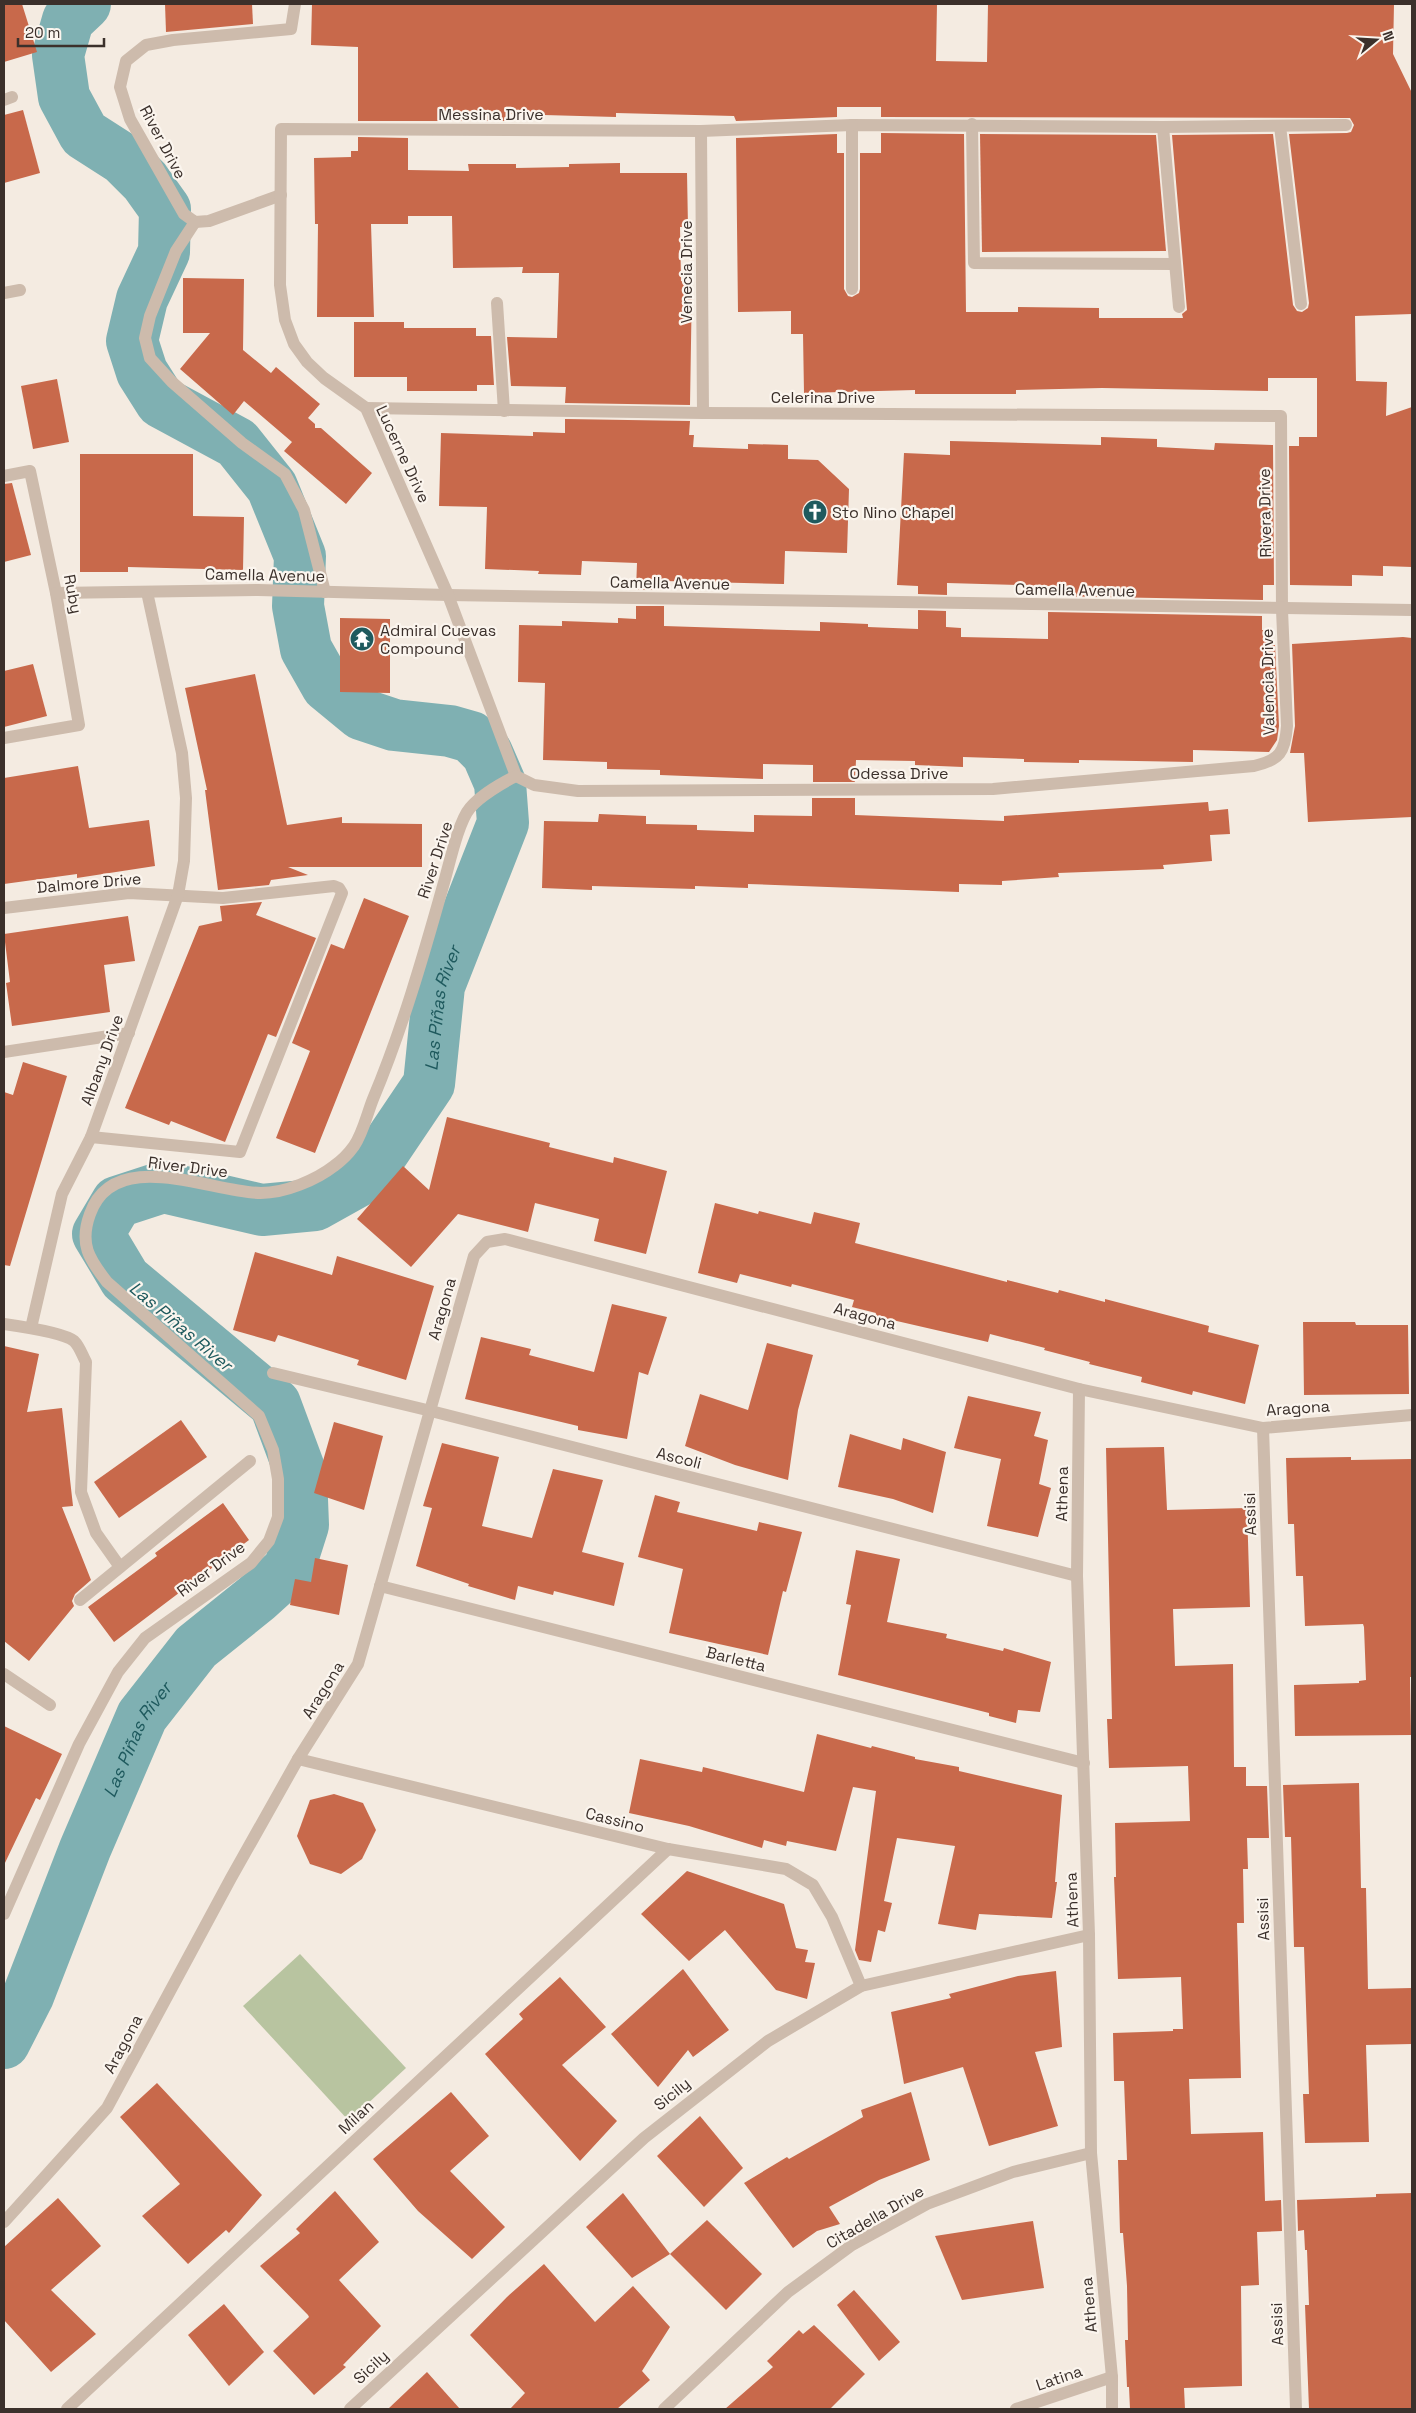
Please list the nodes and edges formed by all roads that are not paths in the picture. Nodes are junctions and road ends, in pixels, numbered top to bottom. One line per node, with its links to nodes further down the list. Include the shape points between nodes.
1 (295, 4): 10 (street, River Drive, via 291,29 146,45 126,61 120,87 130,120 184,214)
2 (972, 124): 4 (street, Messina Drive); 6 (street, Messina Drive); 11 (street, via 974,263)
3 (1346, 124): 5 (street, Messina Drive)
4 (852, 125): 8 (street, Messina Drive); 12 (street)
5 (1280, 126): 6 (street, Messina Drive); 16 (street)
6 (1163, 127): 11 (street)
7 (281, 129): 8 (street, Messina Drive); 9 (street, Lucerne Drive)
8 (702, 131): 20 (street, Venecia Drive)
9 (281, 195): 10 (street, via 209,222); 18 (street, Lucerne Drive, via 280,285 285,320 294,344 324,378)
10 (196, 222): 24 (street, via 176,250 150,316 145,338 150,358 172,382 242,443 284,474 304,510)
11 (1175, 264): 17 (street)
12 (852, 289)
13 (20, 290): 14 (street)
14 (4, 293)
15 (496, 303): 19 (street)
16 (1301, 304)
17 (1179, 307)
18 (366, 408): 19 (street, Celerina Drive); 26 (street, Lucerne Drive)
19 (504, 410): 20 (street, Celerina Drive)
20 (703, 413): 21 (street, Celerina Drive)
21 (1280, 416): 27 (street, Rivera Drive)
22 (4, 476): 25 (street, Ruby, via 30,470)
23 (147, 592): 24 (street, Camella Avenue); 25 (street, Camella Avenue); 32 (street, Albany Drive, via 182,753 186,798 184,862)
24 (319, 592): 26 (street, Camella Avenue)
25 (56, 593): 29 (street, Ruby, via 79,725)
26 (448, 595): 27 (street, Camella Avenue); 31 (street, Lucerne Drive)
27 (1282, 610): 28 (street, Camella Avenue); 30 (street, Valencia Drive, via 1287,726)
28 (1412, 610)
29 (4, 738)
30 (1281, 754): 31 (street, Odessa Drive, via 1254,766 993,789 578,791 534,785)
31 (516, 776): 54 (street, River Drive, via 470,808 458,836 382,1076 354,1146 334,1166 280,1191 261,1193 170,1178 134,1177 107,1190 92,1207 84,1231 90,1260 107,1282 258,1416 273,1450 278,1479 278,1517 269,1542 251,1563 145,1638 118,1672 79,1744)
32 (178, 894): 33 (street, Dalmore Drive, via 129,893); 34 (street, Albany Drive); 36 (street, Dalmore Drive, via 223,898 334,886 342,893 240,1152)
33 (4, 908)
34 (129, 1033): 35 (street); 36 (street, Albany Drive)
35 (4, 1052)
36 (91, 1137): 38 (street, Albany Drive, via 62,1194)
37 (4, 1324): 38 (street)
38 (31, 1328): 45 (street, via 72,1340 86,1362 81,1492 96,1534)
39 (273, 1373): 41 (street, Ascoli)
40 (1079, 1389): 41 (street, Aragona, via 505,1239 487,1242 474,1256); 43 (street, Aragona); 46 (street, Athena)
41 (431, 1411): 46 (street, Ascoli); 47 (street, Aragona)
42 (1412, 1415): 43 (street, Aragona)
43 (1263, 1428): 65 (street, Assisi)
44 (250, 1461): 45 (street)
45 (120, 1567): 48 (street)
46 (1077, 1576): 52 (street, Athena)
47 (380, 1586): 51 (street, Aragona, via 358,1664); 52 (street, Barletta)
48 (80, 1600)
49 (4, 1674): 50 (street)
50 (50, 1705)
51 (298, 1759): 53 (street, Cassino); 58 (street, Aragona, via 230,1878 107,2108)
52 (1084, 1763): 55 (street, Athena)
53 (668, 1849): 56 (street, Cassino, via 786,1869 812,1885 832,1918); 60 (street, Milan)
54 (4, 1914)
55 (1089, 1936): 56 (street, Sicily); 57 (street, Athena)
56 (862, 1986): 61 (street, Sicily, via 768,2041 644,2138)
57 (1091, 2153): 59 (street, Athena); 62 (street, Citadella Drive, via 1013,2172 927,2204 852,2245 788,2292)
58 (4, 2222)
59 (1112, 2377): 63 (street, Latina); 64 (street, Athena)
60 (67, 2409)
61 (350, 2409)
62 (664, 2409)
63 (1016, 2409)
64 (1112, 2409)
65 (1296, 2409)

